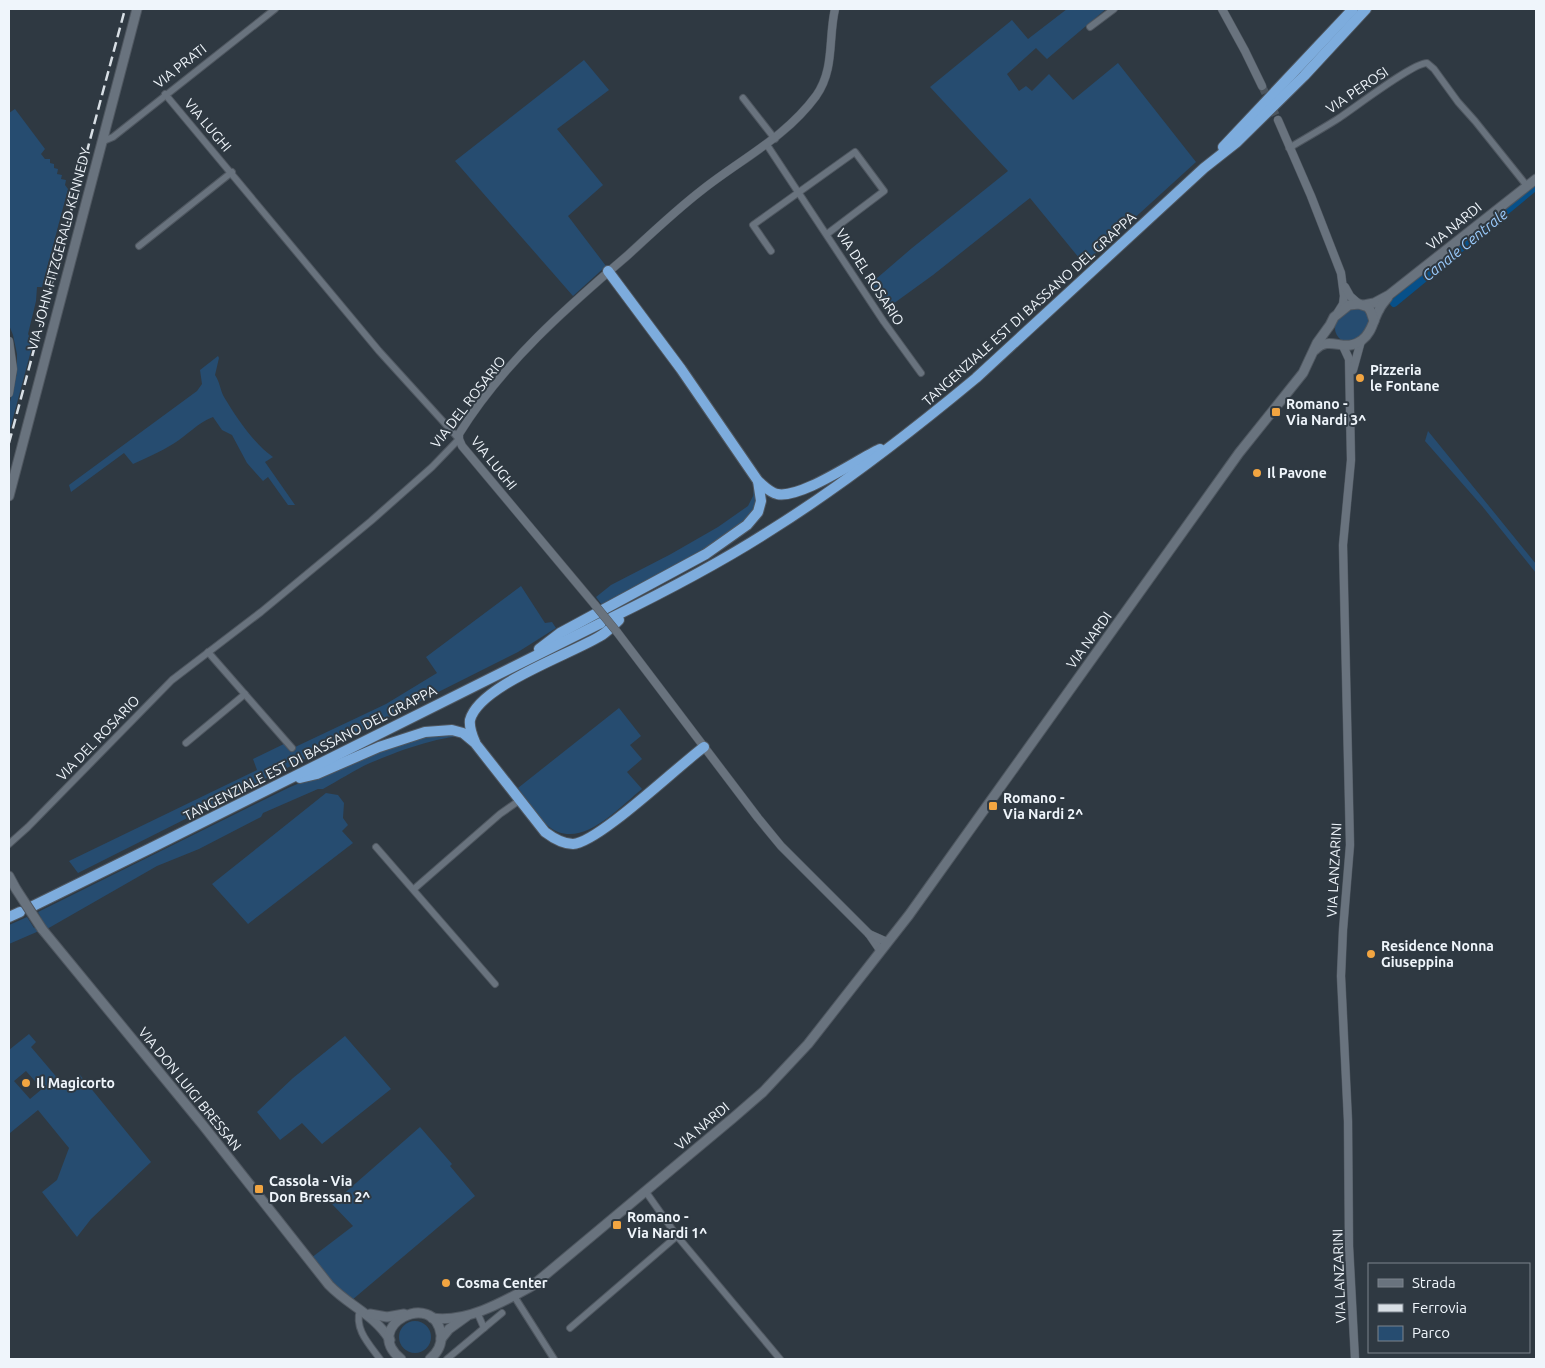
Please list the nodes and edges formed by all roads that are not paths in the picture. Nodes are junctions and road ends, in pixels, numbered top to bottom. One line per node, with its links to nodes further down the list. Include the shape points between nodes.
1 (137, 9): 14 (main road, VIA JOHN FITZGERALD KENNEDY)
2 (275, 9): 10 (street, VIA PRATI)
3 (835, 9): 13 (street, VIA DEL ROSARIO, via 826,77 816,96)
4 (1114, 9): 8 (street)
5 (1222, 9): 9 (street)
6 (1353, 9): 17 (highway, TANGENZIALE EST DI BASSANO DEL GRAPPA)
7 (1366, 9): 17 (highway, TANGENZIALE EST DI BASSANO DEL GRAPPA, via 1238,142)
8 (1090, 27)
9 (1262, 86)
10 (165, 94): 14 (street, VIA PRATI, via 112,137); 18 (street, VIA LUGHI)
11 (743, 98): 13 (street)
12 (1278, 120): 16 (street)
13 (774, 139): 15 (street, VIA DEL ROSARIO)
14 (101, 142): 42 (main road, VIA JOHN FITZGERALD KENNEDY)
15 (767, 145): 21 (street, VIA DEL ROSARIO); 25 (street, VIA DEL ROSARIO, via 702,189)
16 (1289, 148): 20 (street, VIA PEROSI, via 1405,72 1427,63); 26 (street, via 1328,238)
17 (1204, 168): 40 (highway, TANGENZIALE EST DI BASSANO DEL GRAPPA, via 976,378)
18 (232, 172): 23 (street, VIA LUGHI); 39 (street, VIA LUGHI, via 379,351)
19 (1536, 179): 20 (main road, VIA NARDI)
20 (1527, 186): 27 (main road, VIA NARDI)
21 (799, 193): 22 (street, VIA DEL ROSARIO); 22 (street, via 855,152 884,191); 24 (street, via 753,225)
22 (827, 234): 36 (street, VIA DEL ROSARIO)
23 (140, 246)
24 (771, 251)
25 (608, 271): 39 (street, VIA DEL ROSARIO, via 556,318 498,380 460,432); 41 (highway)
26 (1342, 281): 28 (street, via 1350,296); 29 (street, via 1343,304)
27 (1389, 295): 28 (main road, VIA NARDI, via 1374,303); 30 (main road, VIA NARDI)
28 (1362, 304): 29 (main road, VIA NARDI, via 1349,305); 30 (main road, via 1371,312)
29 (1338, 312): 31 (main road, VIA NARDI)
30 (1374, 321): 33 (main road, VIA NARDI)
31 (1330, 325): 34 (main road, via 1330,334); 35 (main road, VIA NARDI)
32 (9, 341): 38 (street, via 13,369)
33 (1361, 341): 34 (main road, via 1349,346); 37 (street, VIA LANZARINI)
34 (1340, 345): 35 (main road, via 1329,342); 37 (street, VIA LANZARINI, via 1349,359)
35 (1312, 354): 61 (main road, VIA NARDI, via 1303,374 1239,453)
36 (920, 373)
37 (1350, 382): 82 (street, VIA LANZARINI, via 1351,460 1344,545 1350,845 1341,976)
38 (9, 393)
39 (459, 439): 44 (street, VIA DEL ROSARIO, via 371,521); 49 (street, VIA LUGHI, bridge, via 617,632)
40 (899, 440): 41 (highway, via 803,490 778,494 768,491); 43 (highway, TANGENZIALE EST DI BASSANO DEL GRAPPA, via 772,530)
41 (758, 480): 45 (highway, via 761,501 758,512 746,525 706,554 560,634)
42 (9, 496)
43 (636, 606): 45 (highway, TANGENZIALE EST DI BASSANO DEL GRAPPA); 48 (highway, via 602,635 486,697 470,720)
44 (208, 652): 46 (street); 53 (street, VIA DEL ROSARIO, via 172,680)
45 (518, 665): 51 (highway, TANGENZIALE EST DI BASSANO DEL GRAPPA)
46 (245, 694): 47 (street); 50 (street)
47 (186, 743)
48 (475, 743): 51 (highway, via 463,733 452,730 425,732 379,747 317,774); 52 (highway)
49 (704, 746): 52 (highway, via 613,822 573,844 556,840 545,832); 60 (street, VIA LUGHI, via 781,846)
50 (292, 748)
51 (288, 780): 57 (highway, TANGENZIALE EST DI BASSANO DEL GRAPPA)
52 (520, 800): 56 (street)
53 (9, 844)
54 (376, 847): 56 (street)
55 (9, 876): 67 (main road, VIA DON LUIGI BRESSAN, bridge, via 42,930 202,1124 328,1285)
56 (414, 889): 63 (street)
57 (31, 907)
58 (20, 912): 59 (highway)
59 (9, 917)
60 (869, 934): 61 (street); 62 (street)
61 (887, 942): 62 (main road, VIA NARDI)
62 (880, 950): 64 (main road, VIA NARDI, via 836,1011 790,1065)
63 (495, 984)
64 (646, 1192): 65 (street); 66 (main road, VIA NARDI, via 534,1284)
65 (677, 1236): 73 (street); 81 (street)
66 (514, 1296): 70 (main road, VIA NARDI); 80 (street)
67 (360, 1310): 69 (main road, VIA DON LUIGI BRESSAN, via 375,1316); 75 (main road, VIA DON LUIGI BRESSAN, via 376,1321); 76 (street, via 359,1326)
68 (502, 1313): 72 (street)
69 (407, 1314): 71 (main road, VIA NARDI, via 416,1312); 75 (main road, via 395,1323)
70 (473, 1314): 71 (main road, VIA NARDI, via 441,1320); 72 (street); 74 (main road, VIA NARDI, via 449,1329)
71 (432, 1318): 74 (main road, via 440,1330)
72 (484, 1328): 79 (street)
73 (570, 1328)
74 (441, 1339): 78 (main road, VIA NARDI, via 439,1349)
75 (390, 1340): 77 (main road, VIA DON LUIGI BRESSAN)
76 (380, 1359)
77 (402, 1359)
78 (430, 1359)
79 (447, 1359)
80 (554, 1359)
81 (780, 1359)
82 (1355, 1359)

